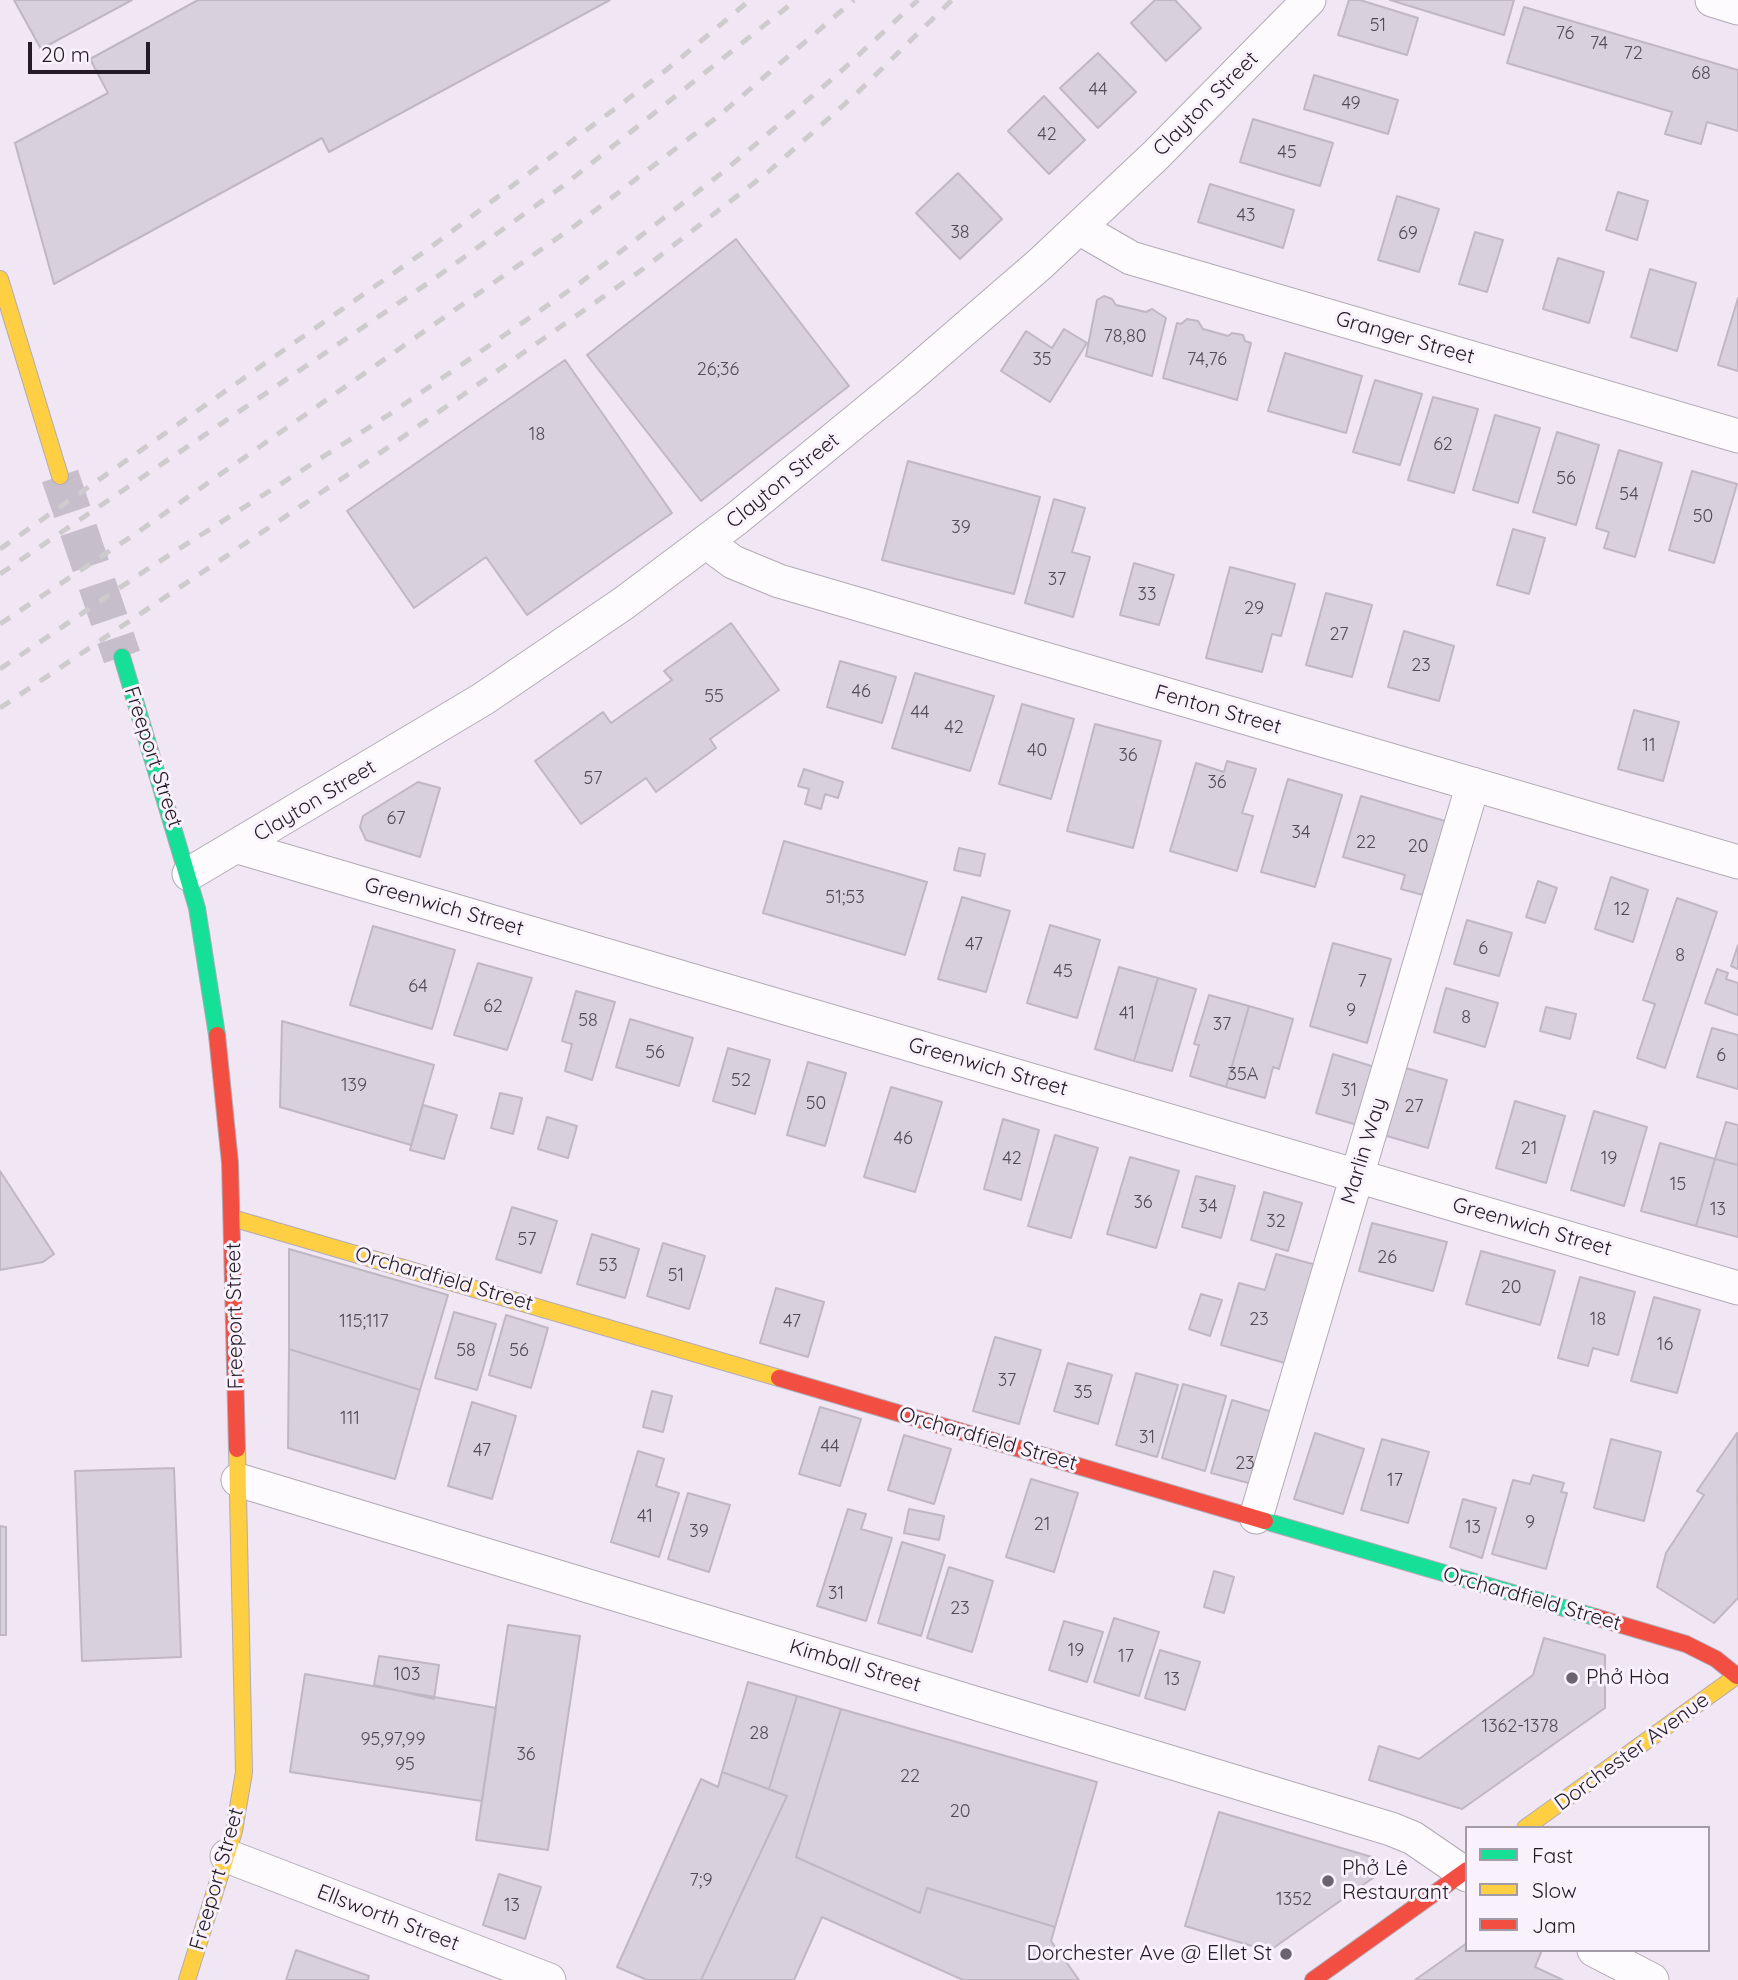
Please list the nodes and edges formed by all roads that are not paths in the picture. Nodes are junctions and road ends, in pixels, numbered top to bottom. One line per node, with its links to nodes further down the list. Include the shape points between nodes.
1 (1309, 0): 4 (street, Clayton Street)
2 (1712, 0): 3 (street)
3 (1738, 8)
4 (1079, 228): 6 (street, Granger Street, via 1131,258); 8 (street, Clayton Street, via 907,379)
5 (0, 279): 7 (main road)
6 (1738, 436)
7 (60, 476)
8 (706, 542): 10 (street, Fenton Street, via 733,562 779,581); 11 (street, Clayton Street, via 483,699)
9 (122, 657): 13 (main road, Freeport Street)
10 (1473, 784): 12 (street, Fenton Street); 14 (street, Marlin Way)
11 (238, 846): 13 (street, Clayton Street); 14 (street, Greenwich Street)
12 (1738, 862)
13 (189, 874): 15 (main road, Freeport Street, via 222,1064)
14 (1357, 1176): 16 (street, Greenwich Street); 18 (street, Marlin Way)
15 (232, 1218): 17 (main road, Freeport Street); 18 (main road, Orchardfield Street)
16 (1738, 1288)
17 (238, 1480): 21 (main road, Freeport Street, via 244,1772); 22 (street, Kimball Street, via 1391,1829 1413,1838)
18 (1256, 1517): 19 (main road, Orchardfield Street, via 1686,1644)
19 (1737, 1676): 20 (main road, Dorchester Avenue)
20 (1528, 1826)
21 (228, 1856): 24 (main road, Freeport Street); 25 (street, Ellsworth Street)
22 (1465, 1873): 26 (main road)
23 (1598, 1952): 27 (street)
24 (187, 1980)
25 (550, 1980)
26 (1313, 1980)
27 (1652, 1980)

